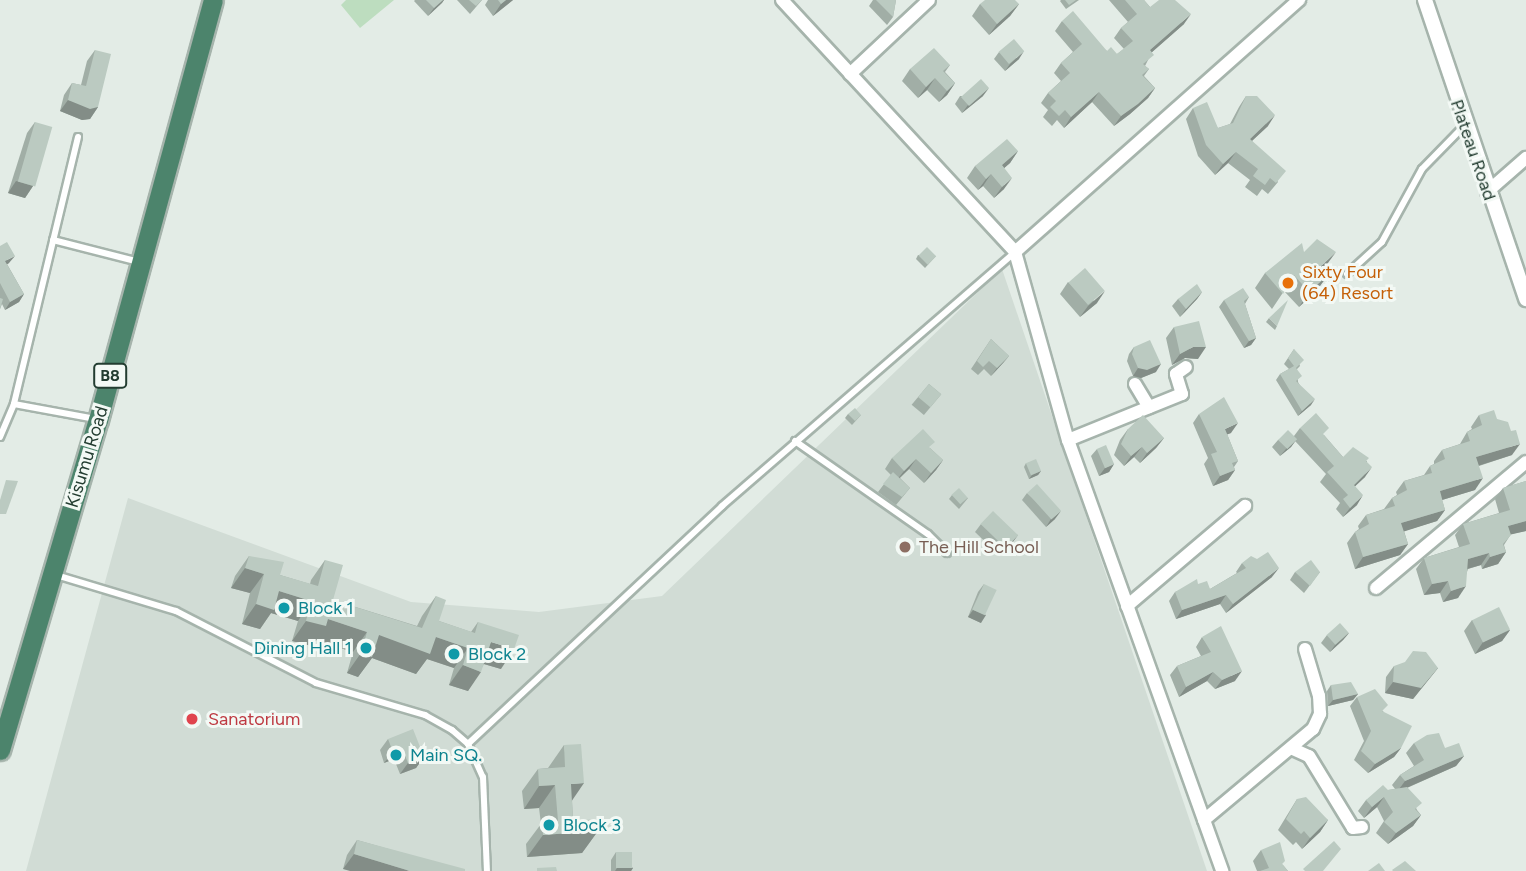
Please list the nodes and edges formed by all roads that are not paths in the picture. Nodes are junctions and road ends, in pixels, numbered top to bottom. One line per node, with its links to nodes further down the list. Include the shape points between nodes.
1 (213, 0): 13 (highway, Kisumu Road / B8)
2 (782, 0): 6 (street)
3 (929, 0): 6 (street)
4 (1299, 0): 12 (street)
5 (1425, 0): 7 (street, Plateau Road)
6 (850, 74): 12 (street)
7 (1464, 126): 10 (street, Plateau Road); 14 (lane, via 1422,169 1382,242)
8 (78, 137): 11 (lane)
9 (1526, 158): 10 (street)
10 (1487, 192): 15 (street, Plateau Road)
11 (53, 240): 13 (lane); 18 (lane)
12 (1016, 252): 22 (street); 23 (lane)
13 (141, 263): 20 (highway, Kisumu Road / B8)
14 (1347, 274)
15 (1526, 299)
16 (1186, 367): 19 (street, via 1176,374 1182,394)
17 (1135, 384): 19 (street)
18 (14, 404): 20 (lane); 21 (lane)
19 (1149, 407): 22 (street)
20 (98, 420): 27 (highway, Kisumu Road / B8)
21 (0, 437)
22 (1068, 440): 29 (street)
23 (795, 442): 26 (lane, via 929,534); 31 (lane)
24 (1526, 462): 28 (street)
25 (1245, 506): 29 (street)
26 (947, 553)
27 (51, 573): 31 (lane, via 176,611 316,683 425,715); 33 (highway, Kisumu Road / B8)
28 (1376, 588)
29 (1127, 606): 34 (street)
30 (1305, 649): 32 (street, via 1320,714 1313,729)
31 (468, 744): 36 (lane, via 483,777)
32 (1293, 749): 34 (street); 35 (street, via 1309,756 1353,828)
33 (0, 750)
34 (1204, 820): 37 (street)
35 (1362, 827)
36 (487, 871)
37 (1222, 871)

